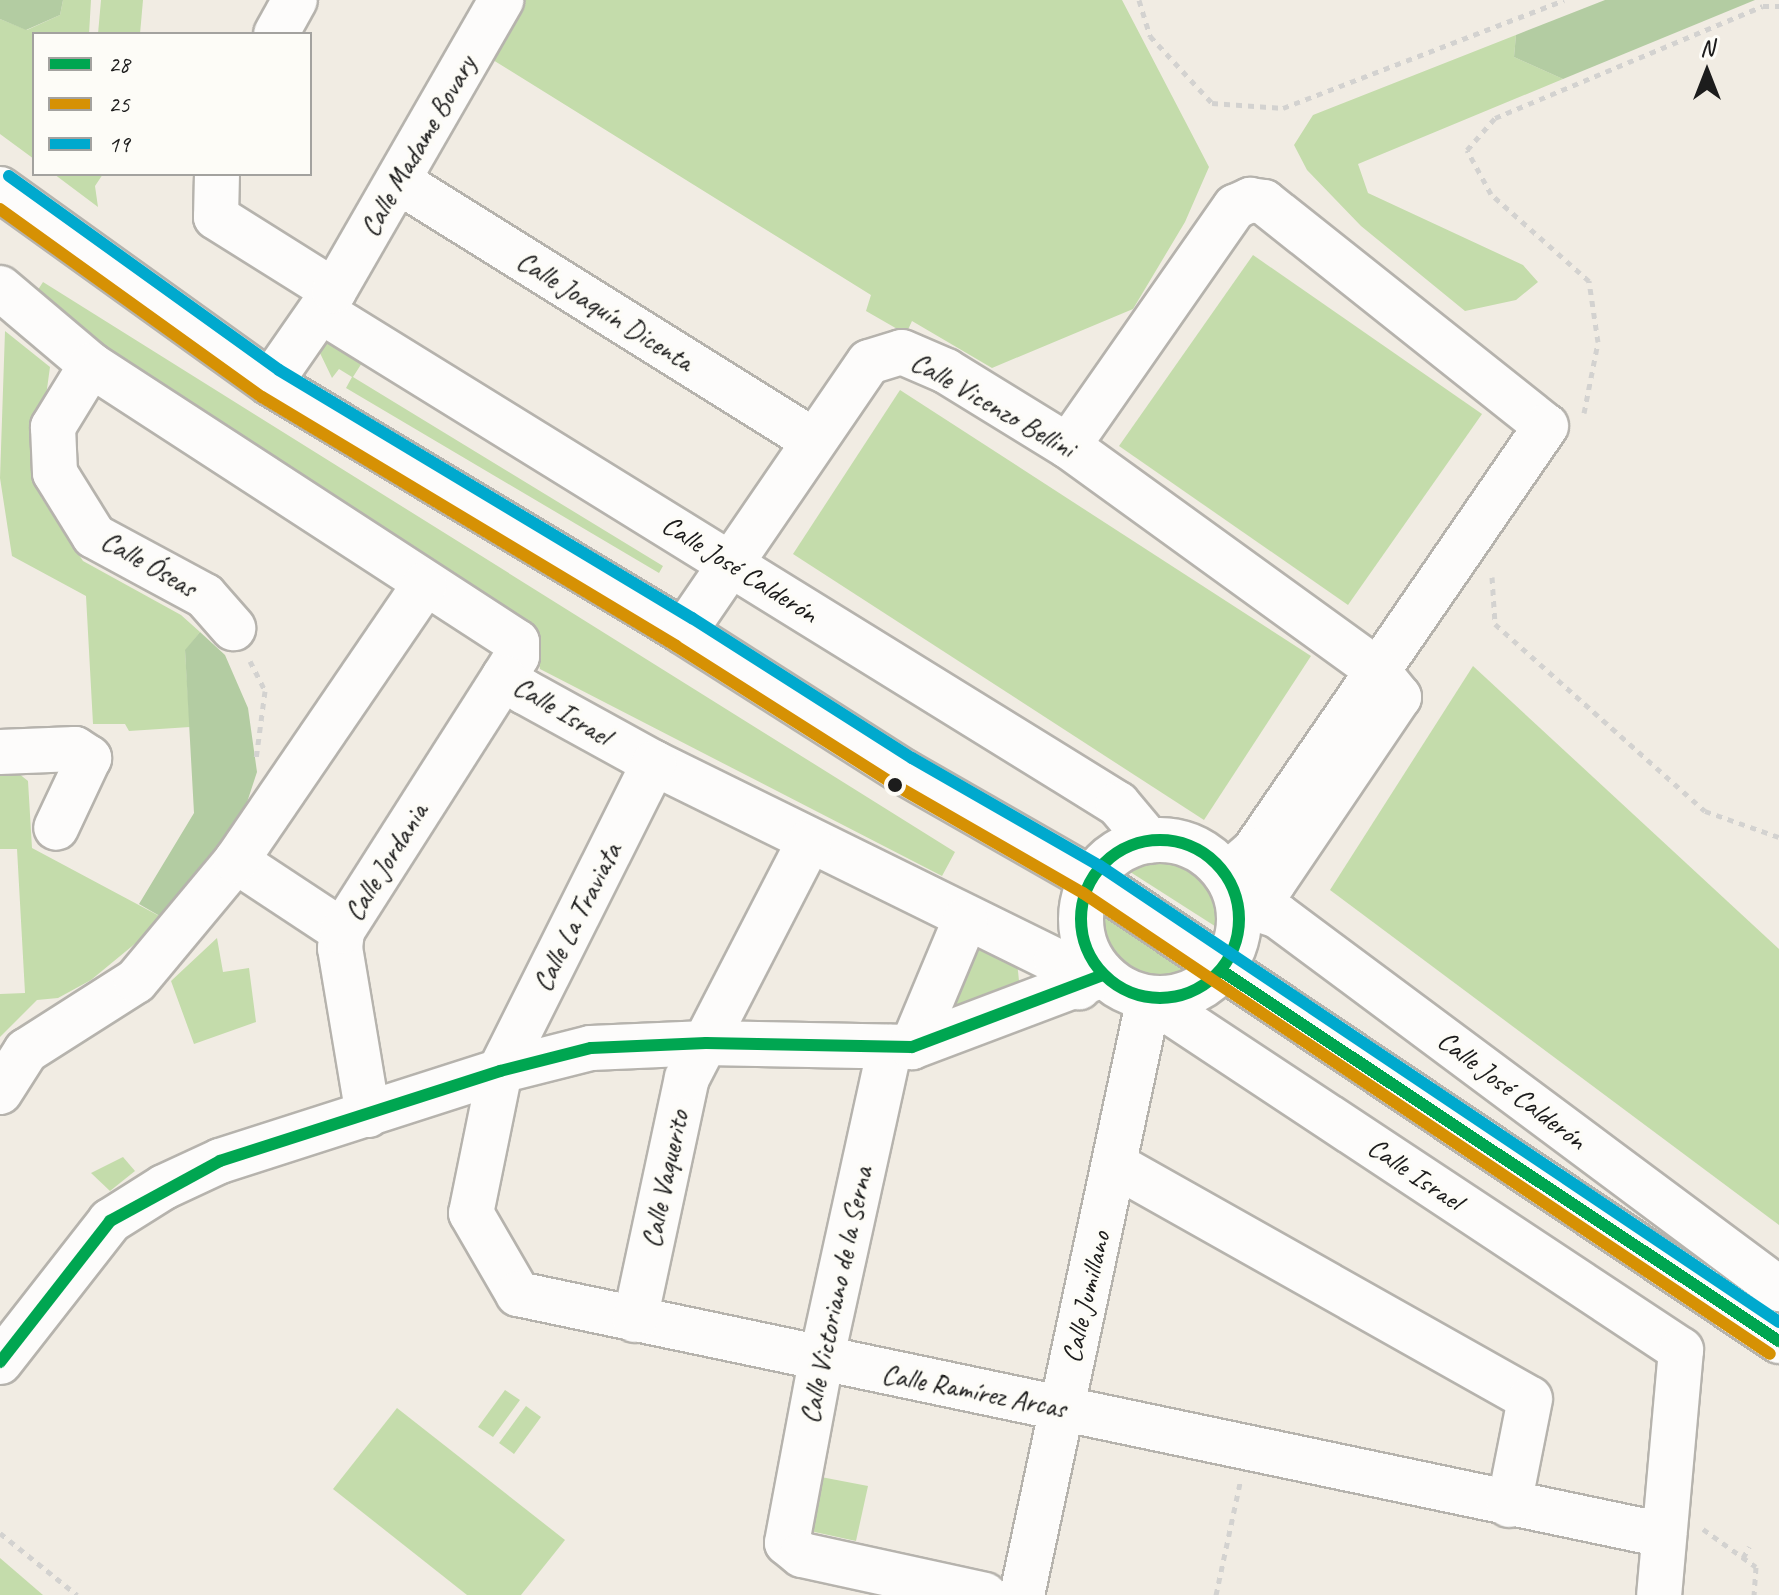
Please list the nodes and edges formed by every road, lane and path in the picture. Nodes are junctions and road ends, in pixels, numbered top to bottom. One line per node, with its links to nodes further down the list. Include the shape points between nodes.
1 (295, 0): 6 (street)
2 (501, 0): 8 (street, Calle Madame Bovary)
3 (1139, 0): 4 (path, via 1150,36 1212,103 1283,108)
4 (1564, 0)
5 (1779, 6): 14 (path, via 1763,6 1495,118 1467,150 1491,194 1589,281 1598,342)
6 (277, 32)
7 (217, 176): 11 (street, via 216,217)
8 (398, 181): 11 (street, Calle Madame Bovary); 15 (street, Calle Joaquín Dicenta)
9 (0, 189): 13 (street, Calle José Calderón)
10 (0, 288): 12 (street, Calle Israel)
11 (327, 301): 13 (street, Calle Madame Bovary); 17 (street, Calle José Calderón)
12 (91, 365): 19 (street, Calle Israel); 20 (street, Calle Óseas, via 53,427 55,473 94,536 205,596)
13 (270, 383): 21 (street, Calle José Calderón)
14 (1583, 417)
15 (812, 440): 16 (street, Calle Vicenzo Bellini, via 869,362 902,352 946,371); 17 (street, Calle Vicenzo Bellini)
16 (1068, 446): 22 (street, Calle Vicenzo Bellini); 22 (street, via 1235,207 1250,200 1264,202 1546,426)
17 (731, 563): 21 (street, Calle Vicenzo Bellini); 29 (street, Calle José Calderón, via 1118,804)
18 (1496, 565): 28 (path, via 1495,624 1705,811)
19 (425, 584): 23 (street, Calle Israel, via 517,642 517,656); 31 (street)
20 (233, 628): 26 (path, via 265,691)
21 (684, 632): 32 (street, Calle José Calderón, via 904,772)
22 (1377, 670): 33 (street, via 1399,697 1273,883)
23 (504, 677): 25 (street, Calle Israel); 35 (street, Calle Jordania)
24 (0, 752): 27 (street, via 75,749 89,758)
25 (654, 763): 30 (street, Calle Israel); 41 (street, Calle La Traviata)
26 (253, 775)
27 (56, 828)
28 (1779, 837)
29 (1149, 841): 32 (street, via 1126,847); 33 (street, via 1196,848)
30 (809, 842): 34 (street, Calle Israel); 39 (street, Calle Vaquerito)
31 (236, 861): 35 (street); 42 (street, via 136,981 26,1051)
32 (1091, 879): 36 (street, Calle José Calderón); 37 (street, via 1082,903 1081,928)
33 (1232, 889): 36 (street, via 1234,950); 45 (street, Calle José Calderón, via 1278,916)
34 (965, 920): 37 (street, Calle Israel); 40 (street, Calle Victoriano de la Serna)
35 (342, 931): 43 (street, Calle Jordania, via 340,948)
36 (1222, 971): 38 (street, via 1201,988 1176,998); 47 (street, Calle José Calderón)
37 (1091, 981): 38 (street, Calle Israel); 40 (street)
38 (1149, 998): 44 (street, Calle Jumillano); 53 (street, Calle Israel, via 1681,1350)
39 (706, 1043): 40 (street); 41 (street, via 591,1048); 46 (street, Calle Vaquerito, via 687,1078)
40 (901, 1047): 48 (street, Calle Victoriano de la Serna)
41 (500, 1071): 43 (street); 46 (street, Calle Ramírez Arcas, via 471,1213 518,1294)
42 (0, 1092)
43 (368, 1115): 49 (street, via 220,1161 110,1221)
44 (1115, 1165): 50 (street, Calle Jumillano); 52 (street, via 1530,1399)
45 (1779, 1289)
46 (635, 1320): 48 (street, Calle Ramírez Arcas)
47 (1779, 1341)
48 (821, 1361): 50 (street, Calle Ramírez Arcas); 58 (street, Calle Victoriano de la Serna, via 787,1543 802,1555)
49 (0, 1362)
50 (1060, 1409): 51 (street, Calle Ramírez Arcas); 59 (street, Calle Jumillano)
51 (1248, 1447): 52 (street, Calle Ramírez Arcas); 60 (path)
52 (1509, 1505): 53 (street, Calle Ramírez Arcas)
53 (1665, 1519): 56 (path); 61 (street)
54 (0, 1533): 57 (path)
55 (1749, 1547): 56 (path)
56 (1743, 1558): 62 (path, via 1756,1567)
57 (77, 1595)
58 (985, 1595)
59 (1022, 1595)
60 (1216, 1595)
61 (1659, 1595)
62 (1754, 1595)

